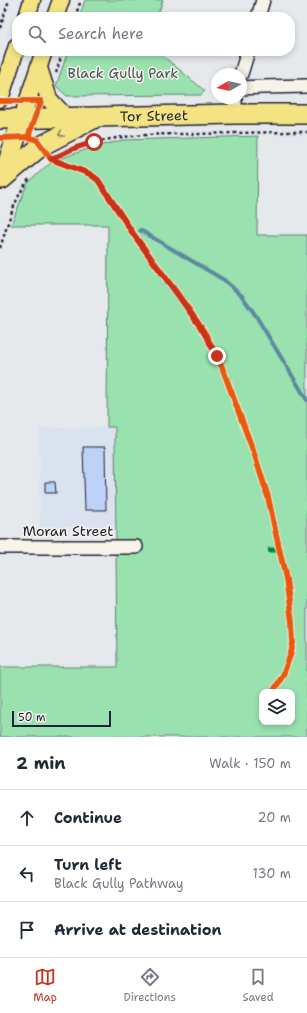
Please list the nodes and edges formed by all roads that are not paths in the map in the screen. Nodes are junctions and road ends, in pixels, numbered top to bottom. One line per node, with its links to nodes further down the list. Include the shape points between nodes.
1 (32, 0): 4 (main road)
2 (61, 0): 5 (main road)
3 (264, 0): 6 (street)
4 (28, 12)
5 (57, 12)
6 (260, 12)
7 (14, 56): 14 (main road)
8 (43, 56): 10 (main road)
9 (246, 56): 11 (street)
10 (39, 68): 17 (main road, via 49,99); 19 (main road)
11 (243, 68)
12 (307, 86): 13 (street)
13 (247, 88)
14 (0, 99)
15 (235, 106): 16 (highway, Tor Street); 18 (highway, Tor Street)
16 (307, 114)
17 (66, 117): 18 (highway, Tor Street); 19 (highway, Tor Street)
18 (96, 117): 21 (highway, one-way to 21, via 41,146)
19 (22, 118): 20 (highway, Tor Street); 21 (highway)
20 (0, 119)
21 (1, 182)
22 (0, 547): 23 (street, Moran Street)
23 (136, 547)

